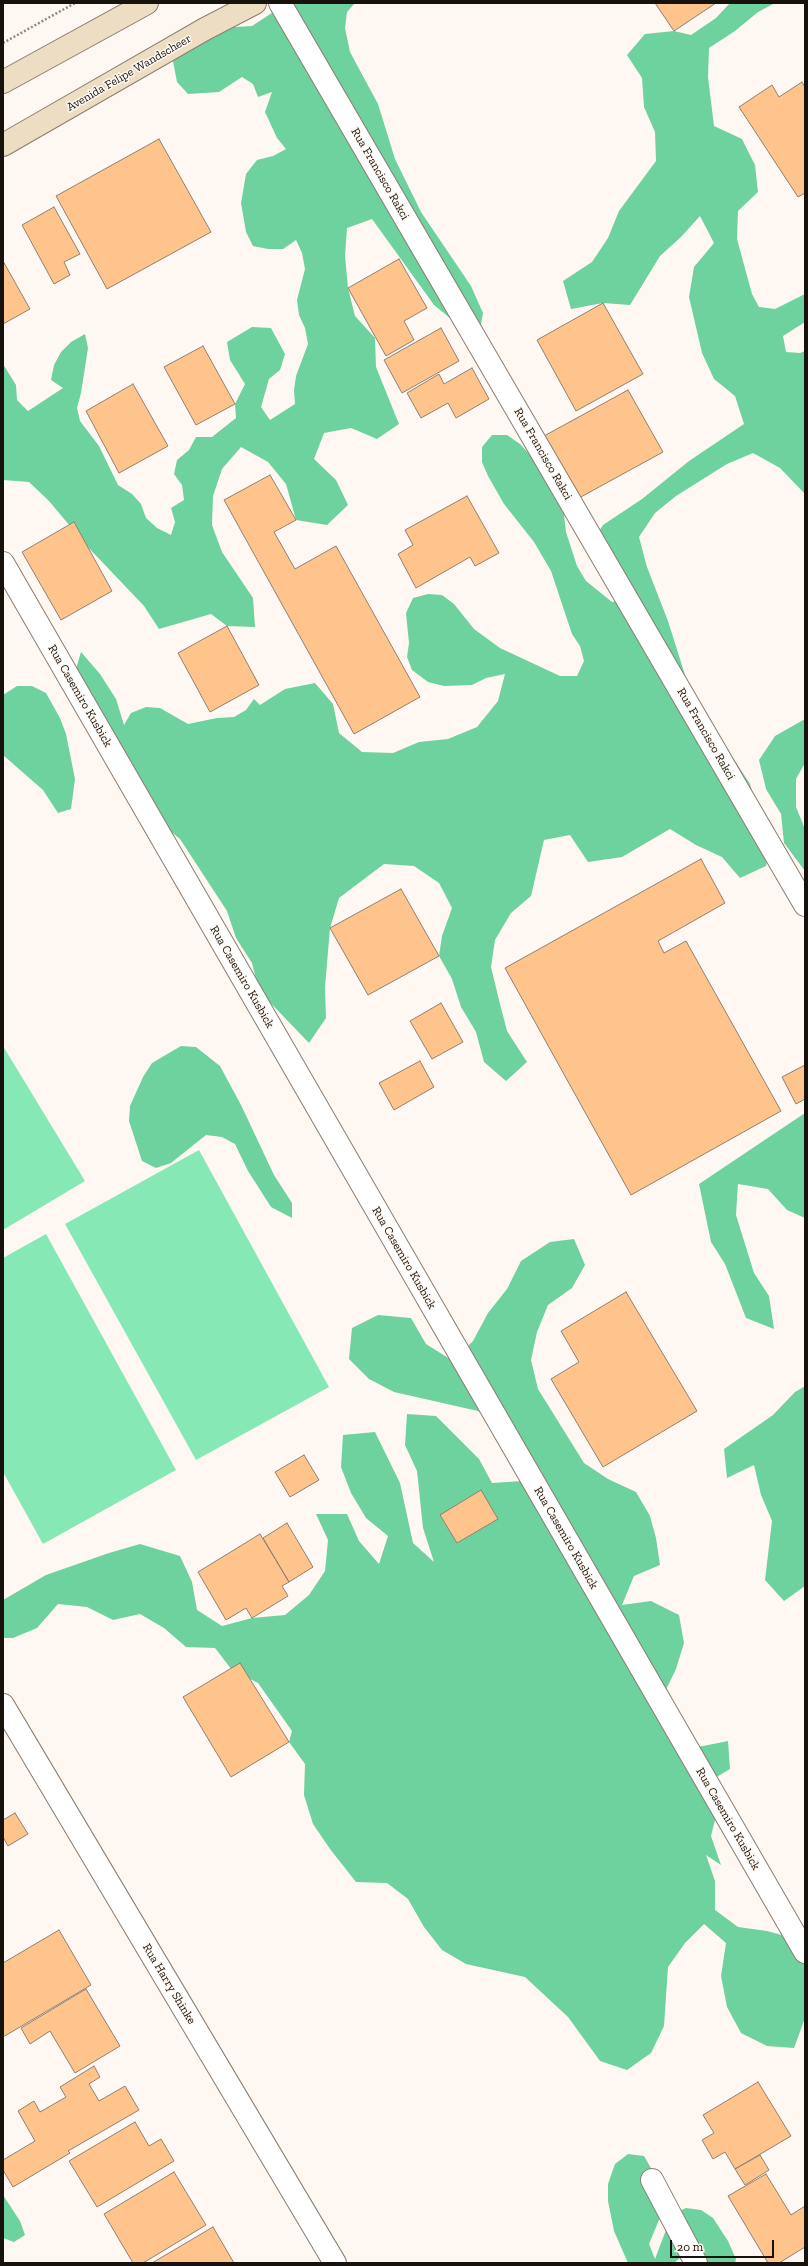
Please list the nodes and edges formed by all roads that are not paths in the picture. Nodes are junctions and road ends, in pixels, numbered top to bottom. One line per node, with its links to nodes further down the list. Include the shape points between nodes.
1 (147, 3): 4 (main road)
2 (255, 3): 5 (main road, Avenida Felipe Wandscheer)
3 (280, 3): 7 (street, Rua Francisco Rakci)
4 (3, 82)
5 (3, 145)
6 (3, 563): 9 (street, Rua Casemiro Kusbick)
7 (805, 905)
8 (3, 1705): 11 (street, Rua Harry Shinke)
9 (805, 1952)
10 (652, 2180): 12 (street)
11 (335, 2263)
12 (696, 2263)

